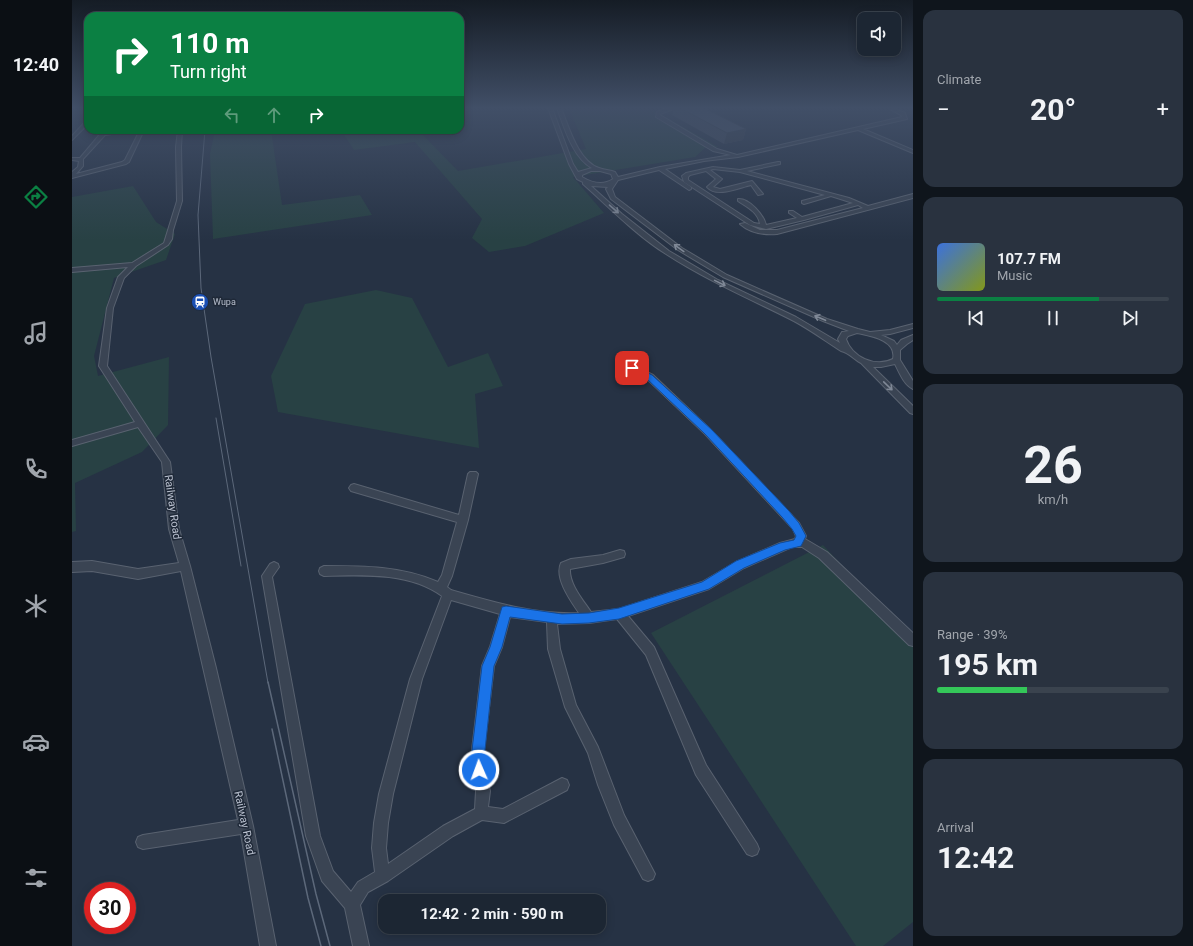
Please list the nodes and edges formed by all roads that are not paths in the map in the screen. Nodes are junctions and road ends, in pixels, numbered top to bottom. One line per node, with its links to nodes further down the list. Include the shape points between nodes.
1 (86, 152): 11 (street)
2 (131, 152): 25 (street, via 124,163)
3 (178, 152): 41 (street, Railway Road, via 180,197 169,239 166,244)
4 (567, 152): 27 (street)
5 (577, 152): 18 (street, via 588,164)
6 (710, 152): 14 (street)
7 (716, 152): 13 (street)
8 (723, 152): 10 (street)
9 (756, 152): 10 (street)
10 (738, 156): 13 (street)
11 (81, 158): 12 (street); 25 (street, via 80,168)
12 (72, 159)
13 (713, 159): 14 (street)
14 (694, 162): 16 (street)
15 (778, 163): 22 (street)
16 (679, 165): 17 (street); 26 (street)
17 (660, 168): 19 (street); 26 (street)
18 (598, 169): 21 (street); 27 (street, via 583,171)
19 (651, 170): 21 (street); 23 (street)
20 (707, 170): 22 (street, via 716,168); 30 (street, via 719,179 710,187 714,190 720,191); 40 (street, via 688,174 684,178 752,224)
21 (608, 171): 28 (street, via 613,173)
22 (740, 171): 24 (street)
23 (645, 172): 26 (street); 28 (street)
24 (748, 173): 30 (street, via 745,176); 32 (street)
25 (72, 175)
26 (671, 175): 37 (street, via 747,227 762,233 777,232)
27 (579, 178): 29 (street)
28 (614, 181): 29 (street, via 602,186); 44 (street, one-way to 28, via 742,284 694,259 613,198 609,189)
29 (585, 183): 47 (street, one-way to 47, via 682,262 794,318)
30 (752, 183): 31 (street)
31 (760, 194)
32 (831, 194): 35 (street); 36 (street)
33 (913, 196): 37 (street)
34 (740, 200): 40 (street, via 758,214)
35 (804, 202)
36 (859, 203): 37 (street); 39 (street)
37 (868, 208)
38 (791, 212): 39 (street)
39 (802, 219): 40 (street, via 777,226)
40 (763, 226)
41 (134, 265): 42 (street); 54 (street, Railway Road, via 122,278 110,308 103,366)
42 (72, 270)
43 (913, 326): 45 (street, via 890,332)
44 (857, 331): 45 (street); 47 (street, via 846,334 842,339)
45 (870, 333): 48 (street, via 886,340)
46 (913, 337): 48 (street)
47 (844, 349): 51 (street)
48 (897, 350): 50 (street)
49 (620, 359): 59 (street, via 650,377 708,432 796,526 801,536)
50 (896, 360): 51 (street, via 886,364); 52 (street)
51 (863, 361): 53 (street, one-way to 53)
52 (913, 386)
53 (913, 411)
54 (141, 423): 55 (street); 61 (street, Railway Road, via 166,462 174,529)
55 (72, 443)
56 (473, 474): 58 (street)
57 (354, 488): 58 (street)
58 (462, 520): 65 (street)
59 (798, 543): 67 (street, via 740,564 705,586); 70 (street, via 823,555)
60 (620, 554): 69 (street, via 571,563 563,570)
61 (185, 566): 62 (street, via 138,574 92,566); 73 (street, Railway Road)
62 (72, 567)
63 (274, 567): 78 (street, via 267,576 313,836 326,876)
64 (324, 571): 65 (street, via 386,573 422,580)
65 (444, 590): 66 (street); 77 (street, via 416,679 386,794 379,848)
66 (506, 611): 68 (street); 72 (street, via 488,666 478,750 483,791)
67 (619, 614): 69 (street); 75 (street, via 650,651 701,770)
68 (552, 618): 69 (street); 76 (street, via 554,649 572,707 594,751 604,785)
69 (589, 618)
70 (913, 641)
71 (562, 785): 72 (street, via 504,816)
72 (481, 813): 77 (street, via 448,831)
73 (246, 826): 74 (street); 79 (street, Railway Road)
74 (143, 842)
75 (752, 849)
76 (648, 874)
77 (383, 876): 78 (street, via 363,887)
78 (352, 904): 80 (street)
79 (268, 946)
80 (361, 946)

